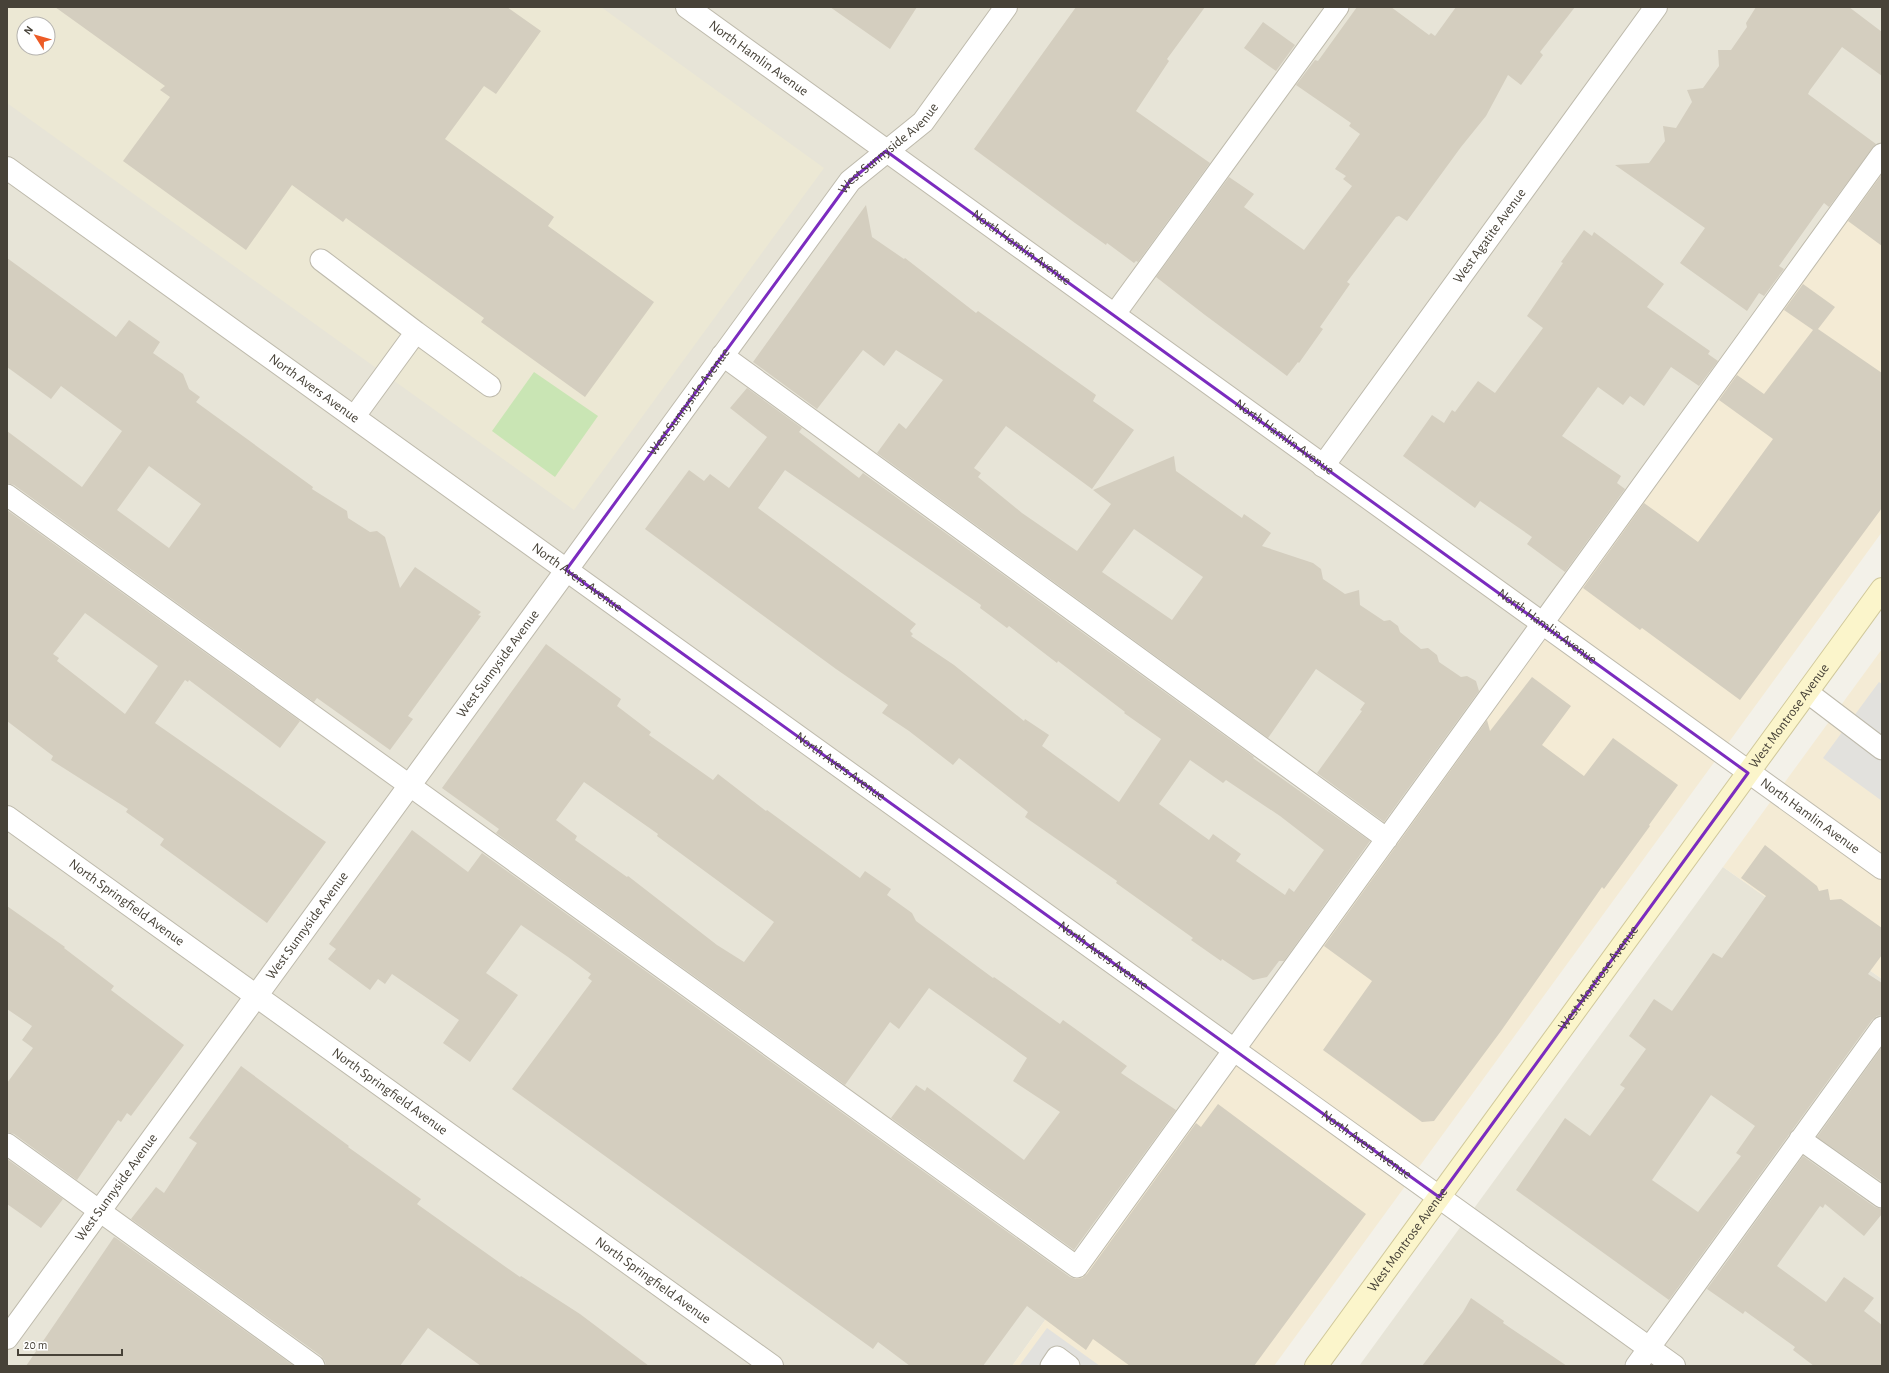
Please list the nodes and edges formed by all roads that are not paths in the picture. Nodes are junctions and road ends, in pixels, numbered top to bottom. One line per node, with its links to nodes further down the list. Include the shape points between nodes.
1 (687, 7): 5 (street, North Hamlin Avenue)
2 (1006, 7): 5 (street, West Sunnyside Avenue, via 923,122)
3 (1338, 7): 9 (lane)
4 (1656, 7): 14 (street, West Agatite Avenue)
5 (886, 151): 9 (street, North Hamlin Avenue); 11 (street, West Sunnyside Avenue, via 850,181)
6 (1882, 154): 18 (lane)
7 (7, 168): 13 (street, North Avers Avenue)
8 (321, 260): 10 (lane)
9 (1114, 315): 14 (street, North Hamlin Avenue)
10 (416, 332): 12 (lane); 13 (lane)
11 (722, 356): 16 (street, West Sunnyside Avenue); 24 (lane)
12 (490, 386)
13 (354, 417): 16 (street, North Avers Avenue)
14 (1323, 466): 18 (street, North Hamlin Avenue)
15 (7, 495): 22 (lane)
16 (566, 570): 22 (street, West Sunnyside Avenue); 28 (street, North Avers Avenue)
17 (1882, 590): 19 (main road, West Montrose Avenue)
18 (1542, 624): 21 (street, North Hamlin Avenue); 24 (lane)
19 (1807, 692): 20 (lane); 21 (main road, West Montrose Avenue)
20 (1882, 749)
21 (1748, 772): 25 (street, North Hamlin Avenue); 31 (main road, West Montrose Avenue)
22 (409, 785): 26 (street, West Sunnyside Avenue); 28 (lane, via 1077,1267)
23 (7, 817): 26 (street, North Springfield Avenue)
24 (1387, 838): 28 (lane)
25 (1882, 868)
26 (256, 996): 33 (street, West Sunnyside Avenue); 37 (street, North Springfield Avenue)
27 (1882, 1027): 29 (lane)
28 (1234, 1050): 31 (street, North Avers Avenue)
29 (1800, 1139): 32 (lane); 35 (lane)
30 (7, 1144): 33 (lane)
31 (1439, 1197): 35 (street, North Avers Avenue); 40 (main road, West Montrose Avenue)
32 (1882, 1197)
33 (99, 1211): 34 (street, West Sunnyside Avenue); 36 (lane)
34 (7, 1338)
35 (1649, 1348): 41 (lane); 42 (street, North Avers Avenue)
36 (314, 1366)
37 (772, 1366)
38 (1051, 1366): 39 (lane, via 1057,1357)
39 (1069, 1366)
40 (1316, 1366)
41 (1636, 1366)
42 (1674, 1366)

